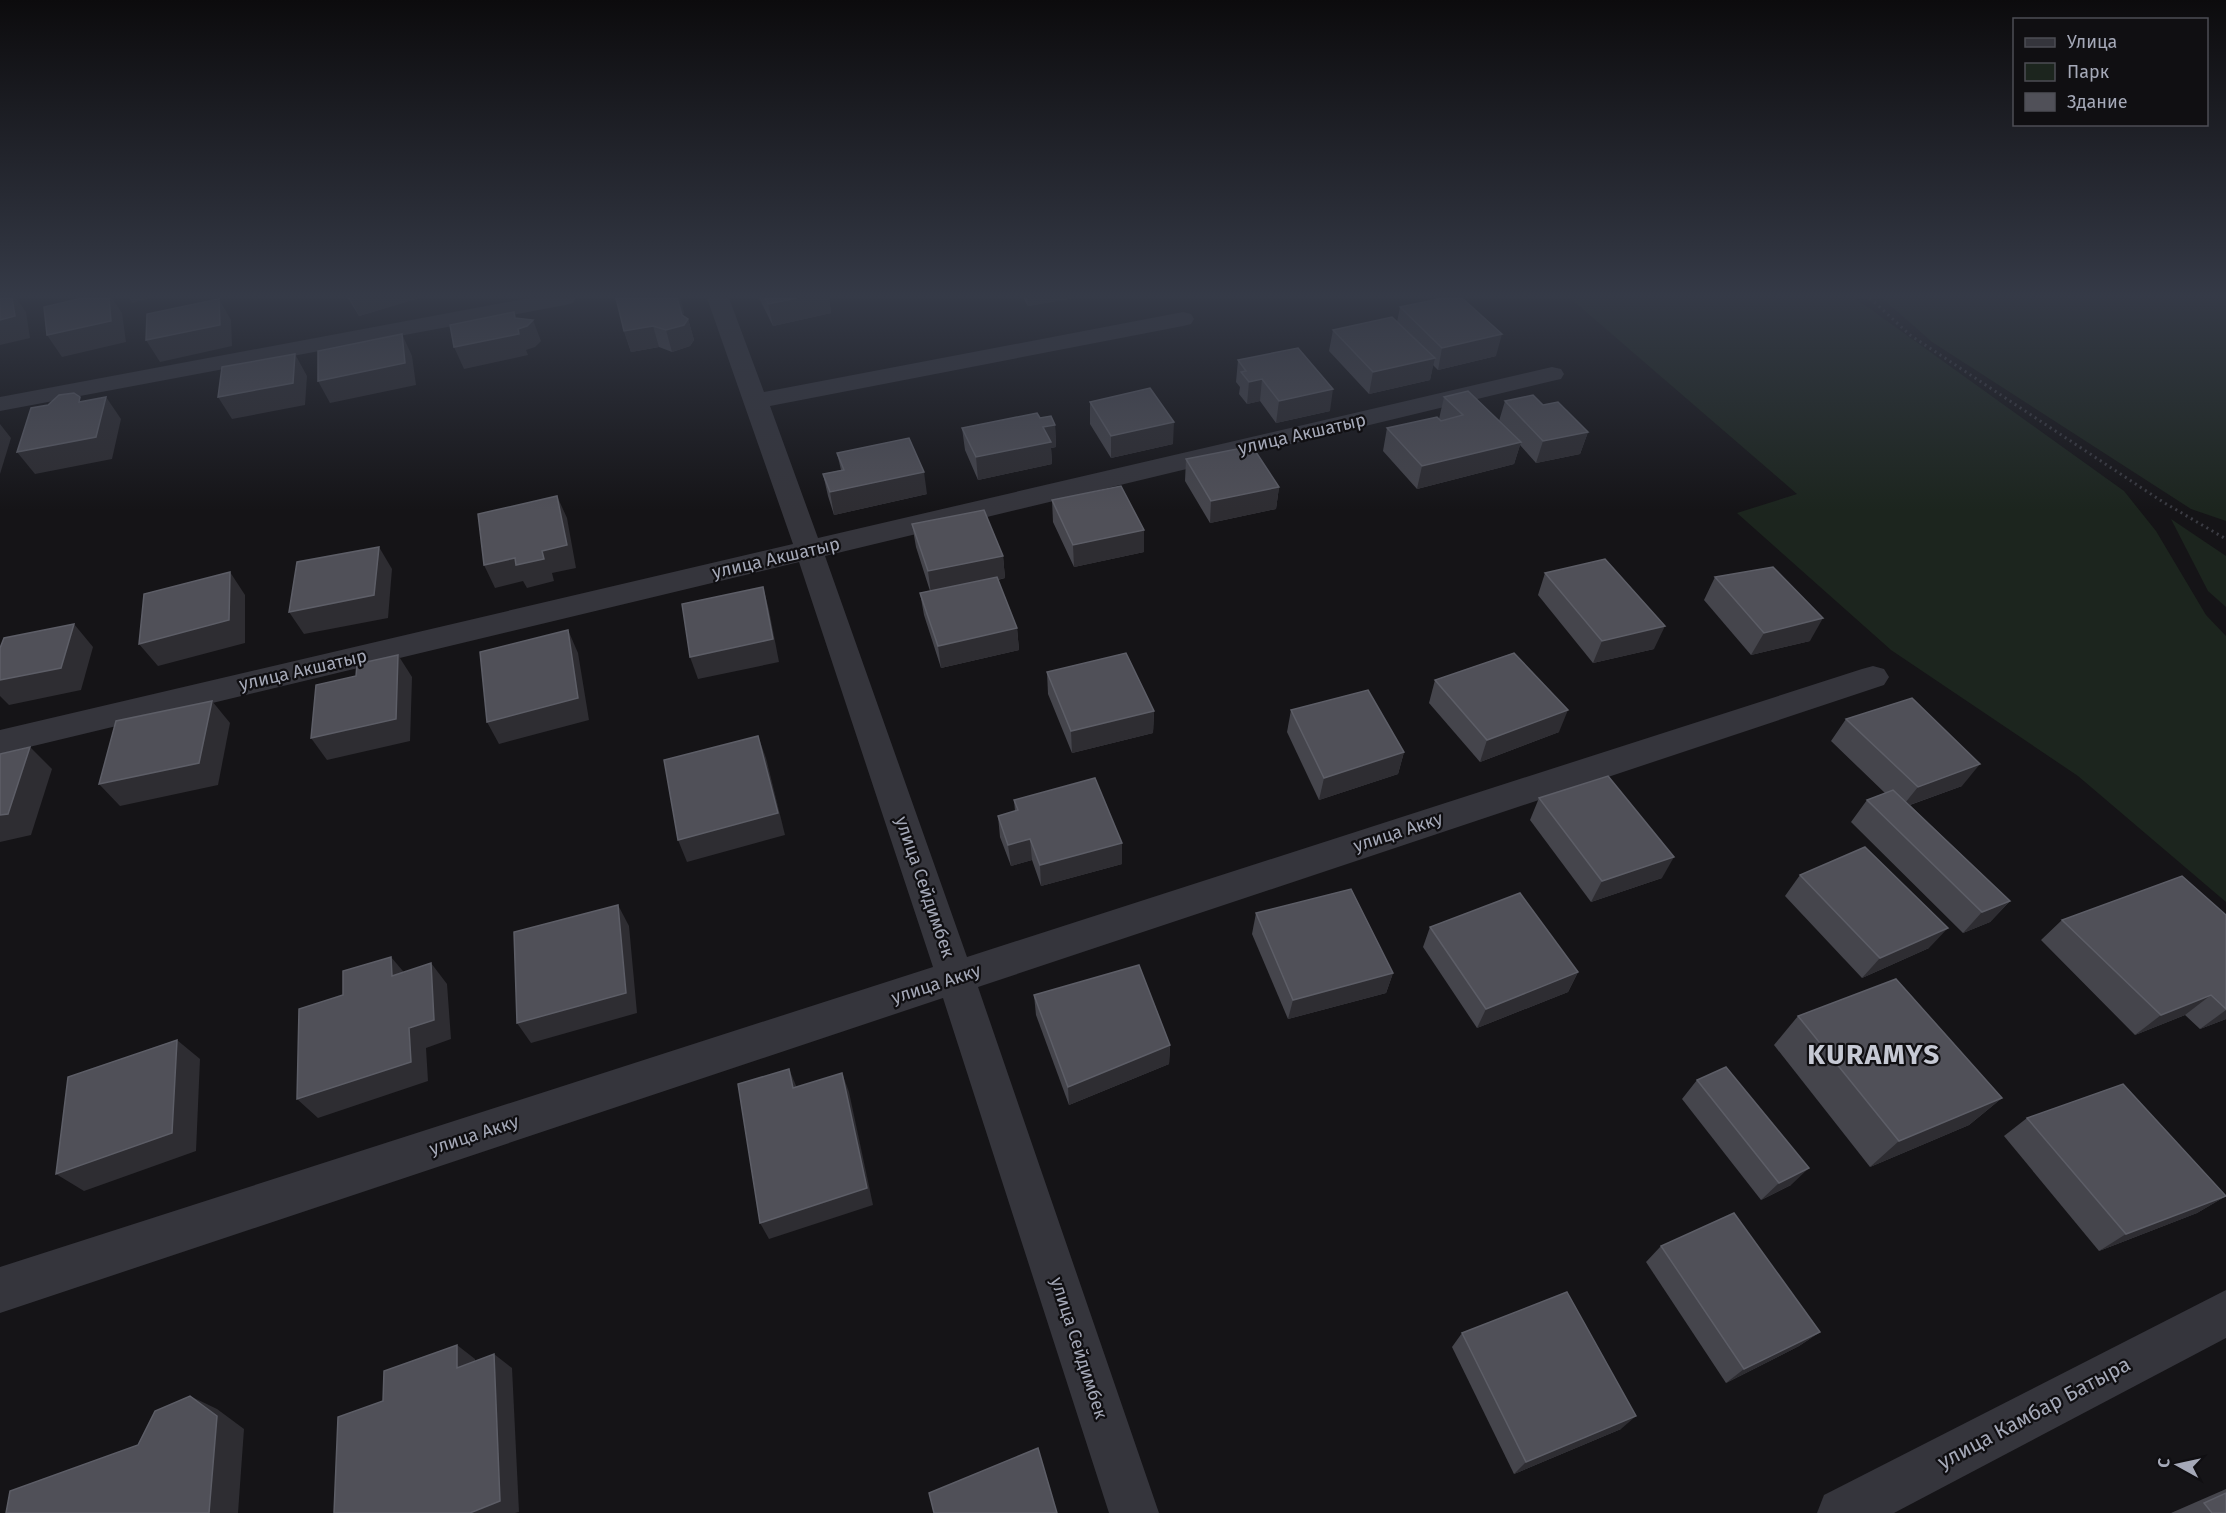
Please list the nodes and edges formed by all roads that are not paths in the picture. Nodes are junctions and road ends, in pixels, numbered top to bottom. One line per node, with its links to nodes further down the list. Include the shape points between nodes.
1 (189, 369): 6 (street)
2 (744, 369): 5 (street, улица Сейдимбек)
3 (925, 369): 5 (street)
4 (1552, 374): 7 (street, улица Акшатыр)
5 (756, 401): 7 (street, улица Сейдимбек)
6 (0, 404)
7 (810, 550): 9 (street, улица Акшатыр); 10 (street, улица Сейдимбек)
8 (1873, 677): 10 (street, улица Акку)
9 (0, 742)
10 (956, 977): 11 (street, улица Акку); 13 (street, улица Сейдимбек)
11 (0, 1290)
12 (2226, 1313): 14 (street, улица Камбар Батыра)
13 (1134, 1513)
14 (1842, 1513)

